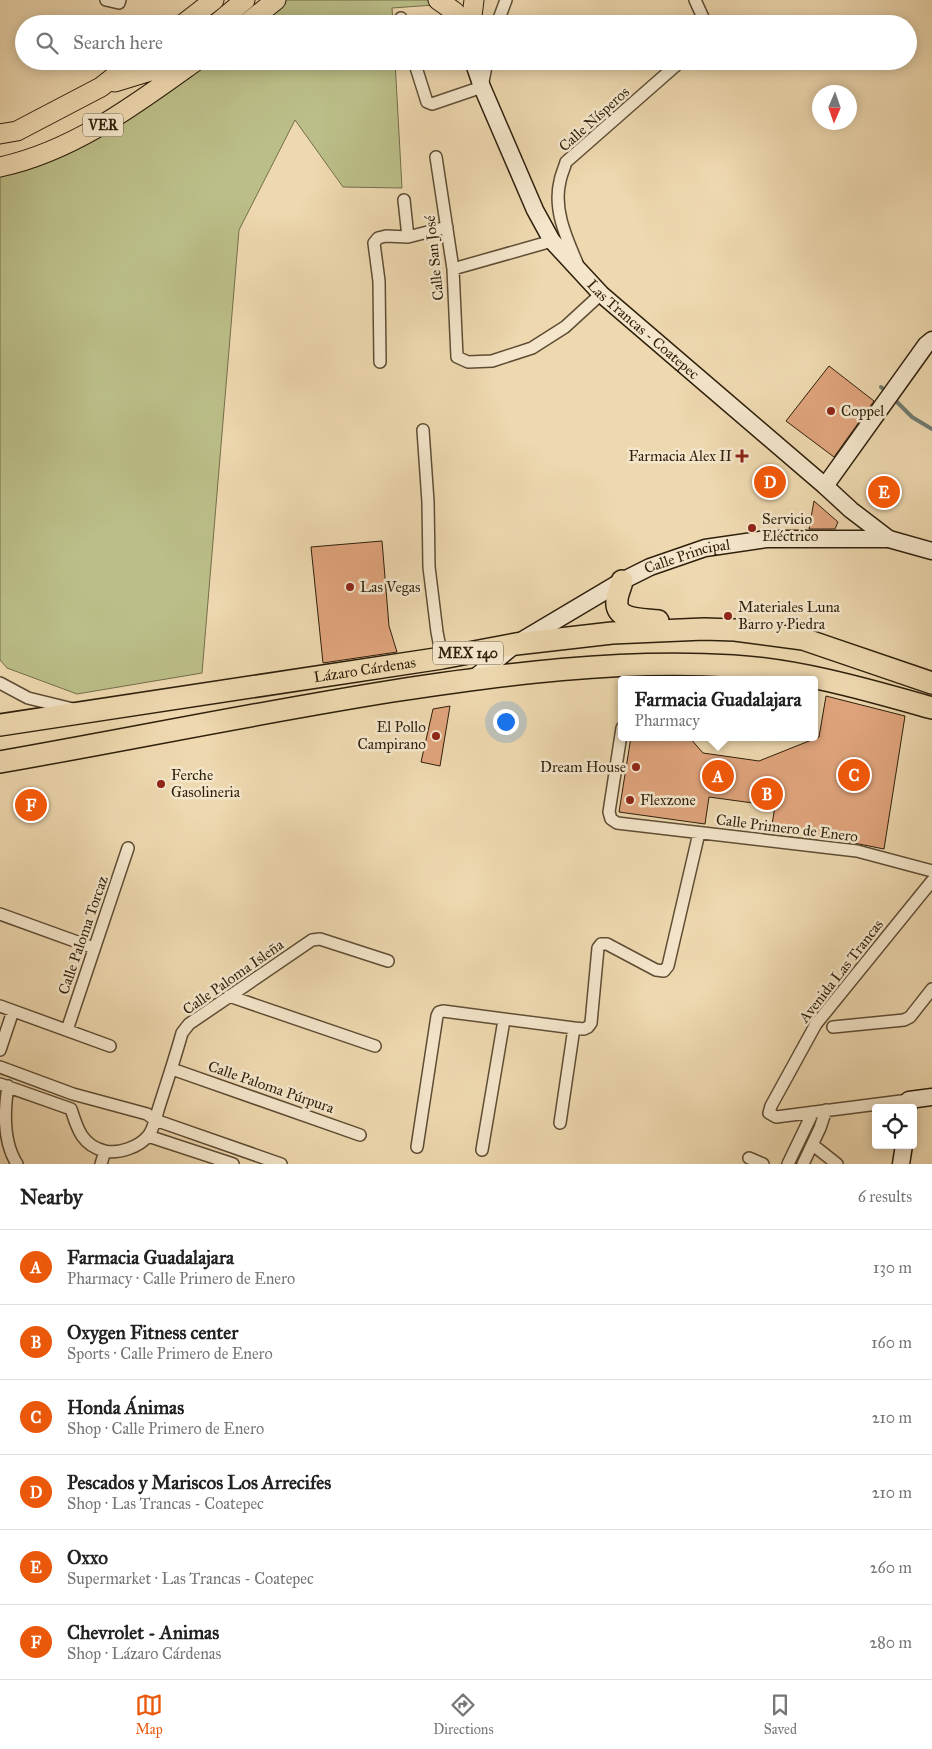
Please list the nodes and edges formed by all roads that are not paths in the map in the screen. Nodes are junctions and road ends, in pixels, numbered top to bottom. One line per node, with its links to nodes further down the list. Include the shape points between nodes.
1 (106, 0): 2 (street, via 119,4)
2 (120, 0)
3 (214, 0): 11 (main road)
4 (245, 0): 12 (main road)
5 (276, 0): 13 (main road)
6 (438, 0): 10 (main road)
7 (474, 0): 14 (main road)
8 (506, 0): 15 (street)
9 (695, 0): 16 (street)
10 (454, 12)
11 (195, 15)
12 (227, 15)
13 (257, 15)
14 (472, 15)
15 (500, 15)
16 (702, 15)
17 (123, 70): 25 (main road)
18 (154, 70): 25 (main road)
19 (171, 70): 27 (main road)
20 (184, 70): 27 (main road, VER)
21 (417, 70): 26 (street, via 429,104)
22 (476, 70): 26 (main road, Las Trancas - Coatepec)
23 (485, 70): 26 (street)
24 (671, 70): 36 (street, Calle Nísperos, via 566,162 558,201 563,229)
25 (101, 87): 28 (main road, VER, via 17,131)
26 (482, 88): 34 (main road, Las Trancas - Coatepec, via 535,210)
27 (153, 92): 30 (main road, VER, via 103,125 62,146)
28 (0, 134)
29 (436, 157): 32 (street, Calle San José)
30 (0, 167)
31 (404, 200): 33 (street)
32 (447, 227): 33 (street); 35 (street, Calle San José)
33 (408, 237): 39 (street, via 386,236 374,243 379,281)
34 (552, 241): 35 (street); 36 (main road, Las Trancas - Coatepec)
35 (453, 269): 37 (street, Calle San José, via 456,357 468,362 492,361 532,348 565,327)
36 (580, 271): 37 (main road, Las Trancas - Coatepec)
37 (601, 294): 41 (main road, Las Trancas - Coatepec)
38 (932, 340): 41 (main road)
39 (380, 362)
40 (423, 430): 47 (street, via 429,567)
41 (825, 486): 42 (main road, Las Trancas - Coatepec)
42 (889, 539): 43 (main road, Calle Principal); 44 (main road, Calle Principal, via 766,539 714,546 650,567)
43 (932, 551)
44 (622, 581): 45 (highway, via 616,601 618,610 625,617 688,624); 46 (main road, Calle Principal)
45 (704, 629): 46 (highway, Lázaro Cárdenas / MEX 140); 53 (highway, Lázaro Cárdenas / MEX 140, via 803,639)
46 (516, 644): 47 (highway, Lázaro Cárdenas / MEX 140); 50 (main road, Calle Principal)
47 (442, 658): 55 (highway, Lázaro Cárdenas / MEX 140)
48 (629, 673): 49 (highway, Lázaro Cárdenas / MEX 140, via 682,664 735,666); 50 (highway, Lázaro Cárdenas / MEX 140, via 596,667)
49 (804, 676)
50 (473, 679): 58 (highway, Lázaro Cárdenas / MEX 140, via 307,705)
51 (818, 679): 54 (highway, Lázaro Cárdenas / MEX 140)
52 (0, 683): 55 (street, via 28,698)
53 (932, 683)
54 (932, 708)
55 (82, 712): 56 (highway, Lázaro Cárdenas / MEX 140)
56 (0, 725)
57 (620, 741): 59 (street, Calle Primero de Enero, via 609,812 611,820)
58 (0, 762)
59 (700, 833): 61 (street, Calle Primero de Enero, via 857,851); 72 (street, via 668,966 664,971 656,970 607,944 601,944 591,1023 584,1029)
60 (128, 848): 64 (street, Calle Paloma Torcaz)
61 (932, 871)
62 (932, 881): 84 (street, Avenida Las Trancas, via 816,1024 770,1113 776,1117)
63 (0, 914): 64 (street)
64 (94, 948): 73 (street, Calle Paloma Torcaz)
65 (388, 961): 67 (street, Calle Paloma Isleña, via 320,939 312,940)
66 (932, 989): 71 (street, via 904,1020)
67 (229, 996): 75 (street); 78 (street, Calle Paloma Isleña, via 185,1028)
68 (0, 1006): 69 (street)
69 (13, 1010): 73 (street); 76 (street)
70 (504, 1020): 72 (street); 90 (street, via 439,1012); 92 (street)
71 (832, 1027)
72 (574, 1028): 86 (street)
73 (67, 1030): 74 (street)
74 (110, 1046)
75 (375, 1046)
76 (0, 1050)
77 (0, 1066): 85 (street, via 73,1094 147,1114)
78 (172, 1068): 85 (street, Calle Paloma Isleña); 87 (street, Calle Paloma Púrpura)
79 (4, 1085): 93 (street, via 71,1109 78,1132 90,1144); 95 (street, via 5,1122)
80 (932, 1097): 81 (main road)
81 (909, 1104)
82 (872, 1107): 83 (street)
83 (826, 1110): 84 (street); 89 (street)
84 (813, 1112): 100 (street)
85 (155, 1120): 88 (street, Calle Paloma Isleña); 98 (street)
86 (560, 1122)
87 (360, 1135)
88 (148, 1136): 93 (street, via 118,1152); 97 (street)
89 (812, 1145): 101 (street); 102 (street)
90 (417, 1146)
91 (903, 1149): 103 (main road)
92 (482, 1150)
93 (105, 1151): 96 (street)
94 (749, 1158): 99 (street)
95 (13, 1163)
96 (101, 1164)
97 (233, 1164)
98 (282, 1164)
99 (763, 1164)
100 (788, 1164)
101 (803, 1164)
102 (837, 1164)
103 (901, 1164)

